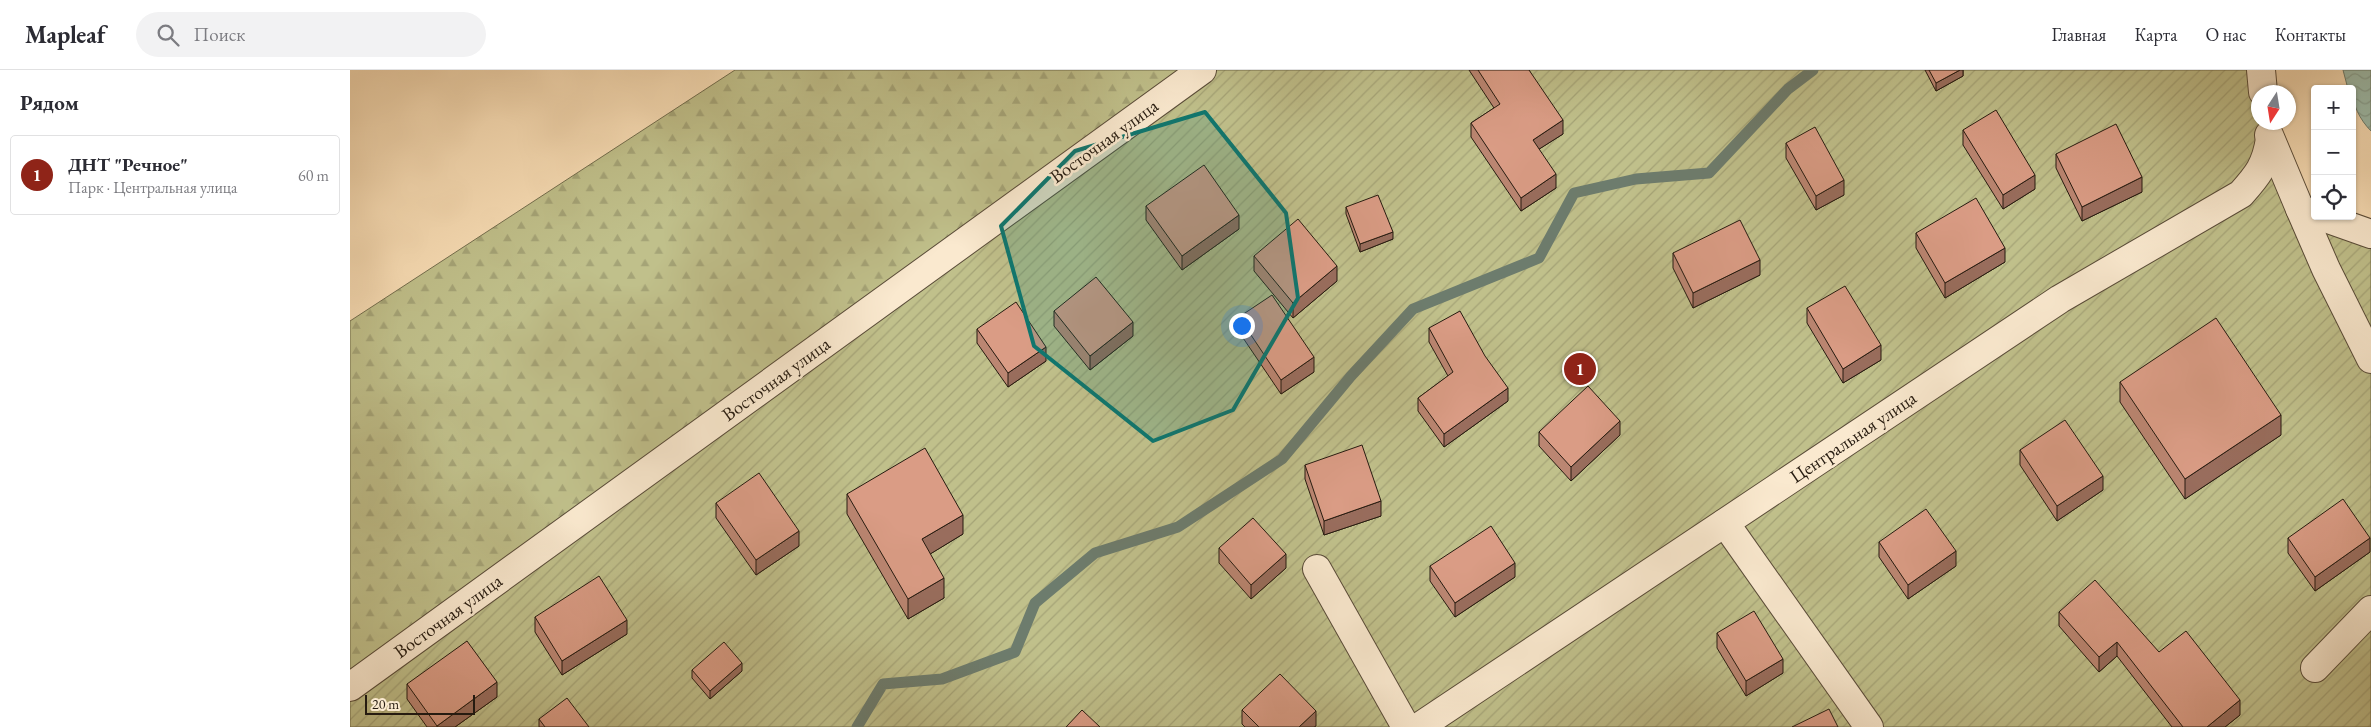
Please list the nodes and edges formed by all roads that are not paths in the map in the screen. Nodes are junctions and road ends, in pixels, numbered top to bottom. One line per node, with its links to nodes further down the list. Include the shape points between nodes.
1 (1202, 70): 14 (street, Восточная улица)
2 (2261, 70): 3 (street)
3 (2263, 85)
4 (2268, 131): 5 (street); 10 (street, Центральная улица, via 2267,157 2260,173 2241,194 2060,299)
5 (2311, 211)
6 (2314, 220): 9 (street, via 2326,269)
7 (2332, 220): 8 (street)
8 (2371, 234)
9 (2371, 359)
10 (1725, 523): 16 (street, Центральная улица); 17 (street)
11 (1317, 570): 15 (street)
12 (2371, 610): 13 (street)
13 (2315, 668)
14 (350, 687)
15 (1406, 727)
16 (1419, 727)
17 (1869, 727)

